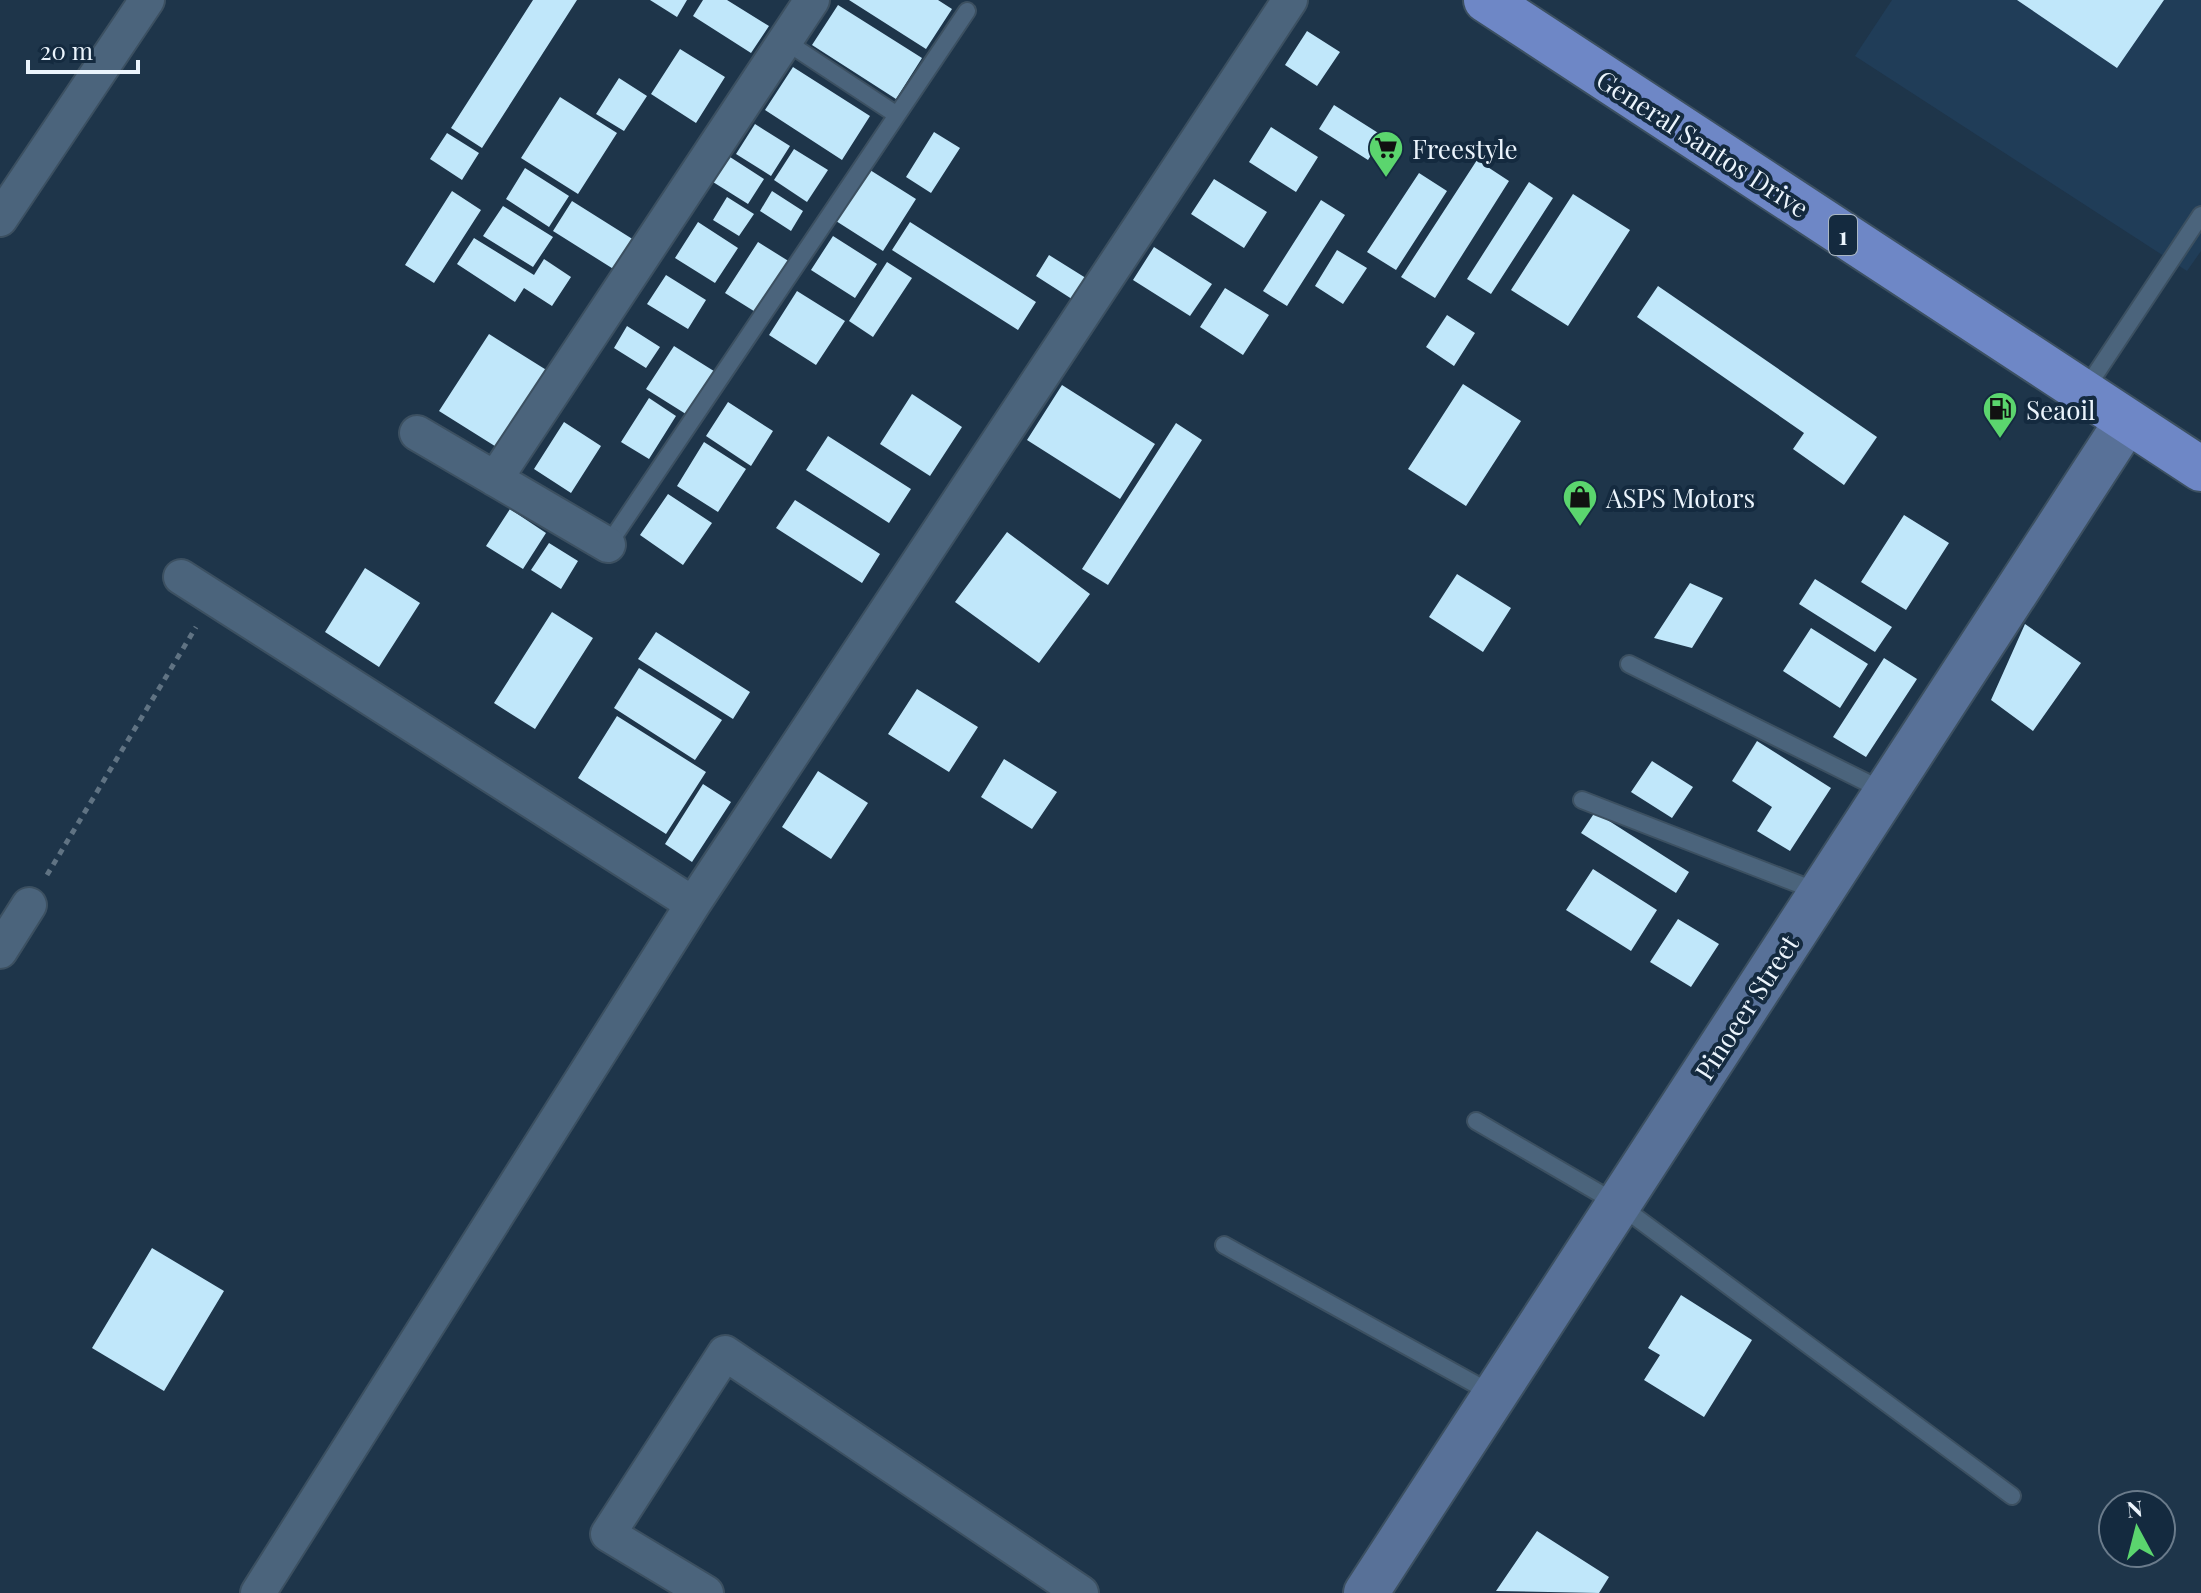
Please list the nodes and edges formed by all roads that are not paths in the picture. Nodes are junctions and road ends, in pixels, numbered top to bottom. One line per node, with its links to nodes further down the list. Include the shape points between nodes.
1 (147, 0): 9 (street)
2 (812, 0): 6 (street)
3 (1290, 0): 21 (street)
4 (1486, 0): 10 (highway, General Santos Drive / 1)
5 (967, 11): 7 (lane)
6 (785, 41): 7 (lane); 14 (street)
7 (897, 115): 15 (lane)
8 (2201, 215): 10 (lane)
9 (0, 219)
10 (2083, 393): 11 (highway, General Santos Drive / 1)
11 (2127, 421): 13 (highway, General Santos Drive / 1); 18 (main road, Pinoeer Street)
12 (417, 433): 14 (street)
13 (2201, 469)
14 (495, 479): 15 (street)
15 (608, 545)
16 (181, 577): 21 (street)
17 (1629, 664): 18 (lane)
18 (1886, 792): 20 (main road, Pinoeer Street)
19 (1582, 800): 20 (lane)
20 (1820, 893): 25 (main road, Pinoeer Street)
21 (693, 904): 29 (street)
22 (29, 905): 23 (street)
23 (0, 951)
24 (1476, 1121): 25 (lane)
25 (1618, 1204): 27 (main road, Pinoeer Street); 28 (lane)
26 (1224, 1245): 27 (lane)
27 (1494, 1395): 32 (main road, Pinoeer Street)
28 (2012, 1496)
29 (258, 1593)
30 (706, 1593): 31 (street, via 608,1534 725,1353)
31 (1081, 1593)
32 (1366, 1593)

